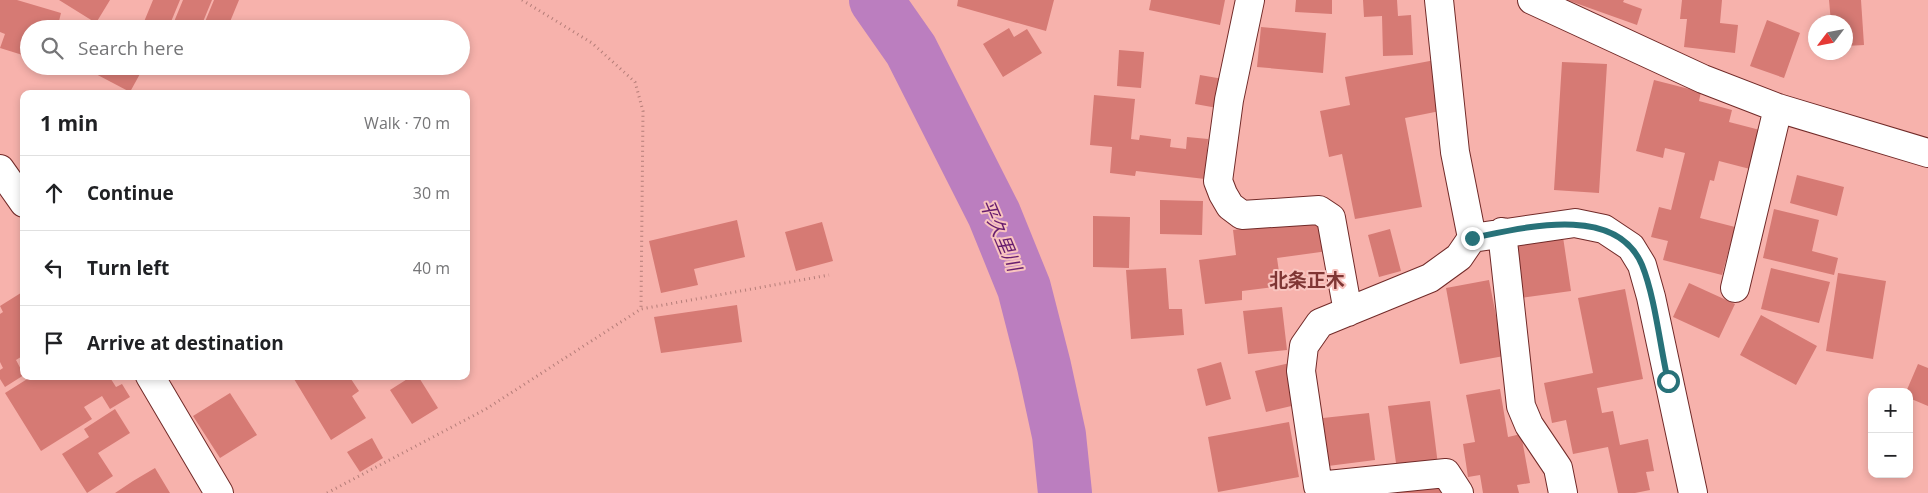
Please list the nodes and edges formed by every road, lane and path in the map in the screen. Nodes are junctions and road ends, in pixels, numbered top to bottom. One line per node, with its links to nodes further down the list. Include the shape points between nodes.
1 (522, 0): 13 (path, via 592,42 635,82 643,111)
2 (1250, 0): 14 (street, via 1229,100 1218,181 1230,206 1242,215 1318,210 1331,218)
3 (1439, 0): 10 (street, via 1455,152)
4 (1532, 0): 5 (street, via 1659,60)
5 (1778, 108): 6 (street); 12 (street)
6 (1928, 153)
7 (0, 169): 8 (street)
8 (20, 197)
9 (1502, 232): 10 (street); 19 (street, via 1521,406 1529,425 1558,468); 20 (street, via 1575,223 1604,229 1631,247 1642,265)
10 (1472, 238): 14 (street, via 1459,257 1430,278)
11 (829, 275): 13 (path)
12 (1735, 288)
13 (641, 309): 17 (path, via 486,409)
14 (1348, 312): 18 (street, via 1320,323 1304,346 1302,371 1318,486 1446,473)
15 (152, 380): 16 (street)
16 (217, 492)
17 (327, 493)
18 (1459, 493)
19 (1563, 493)
20 (1693, 493)

